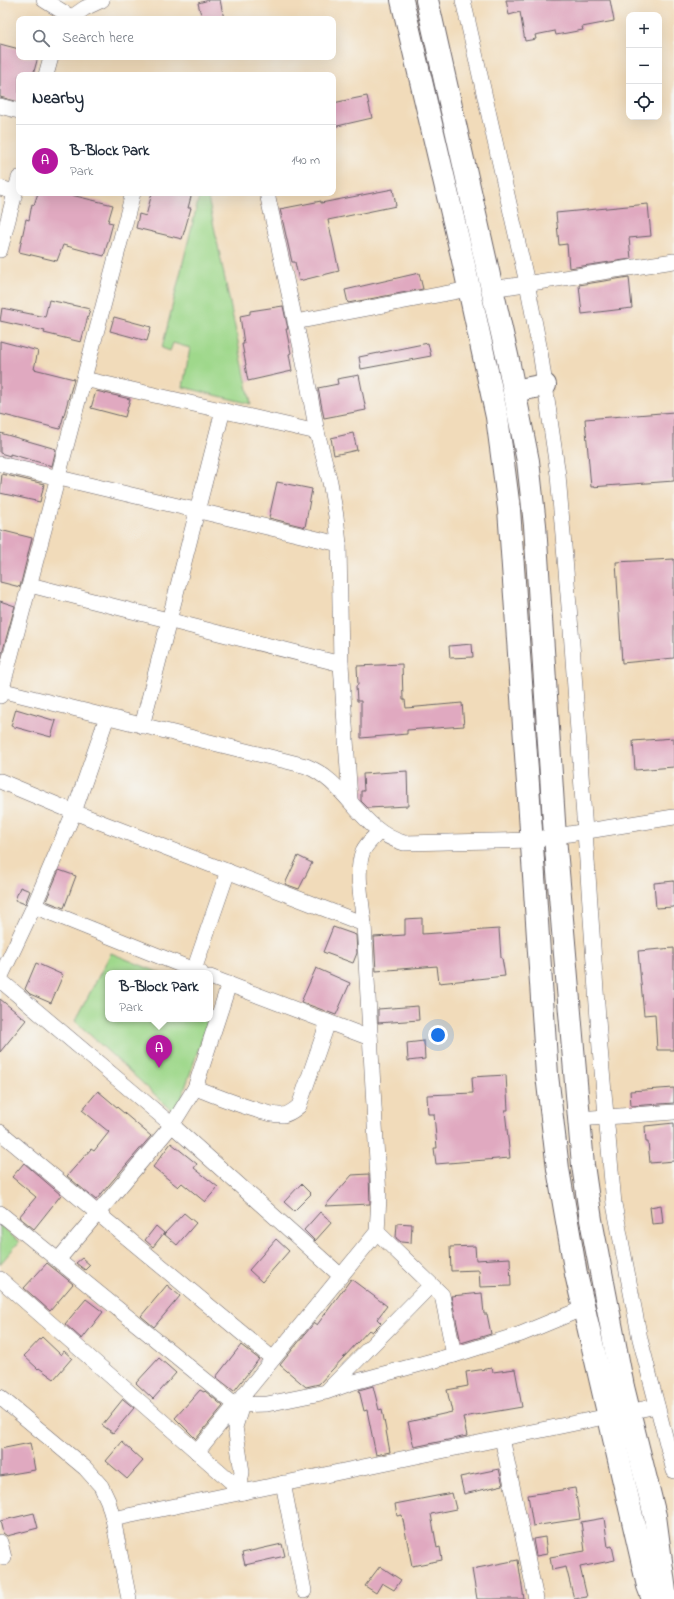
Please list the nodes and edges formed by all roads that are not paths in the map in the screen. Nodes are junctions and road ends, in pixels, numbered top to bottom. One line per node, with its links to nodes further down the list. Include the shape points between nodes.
1 (44, 0): 6 (street)
2 (102, 0): 7 (street)
3 (402, 0): 20 (street)
4 (428, 0): 21 (street)
5 (463, 0): 19 (street)
6 (67, 16)
7 (74, 16)
8 (50, 60): 9 (street)
9 (47, 72)
10 (0, 106): 11 (street)
11 (16, 110)
12 (16, 185): 13 (street)
13 (0, 188)
14 (16, 189): 17 (street)
15 (132, 196): 23 (street)
16 (268, 196): 22 (street)
17 (0, 250)
18 (674, 261): 19 (street)
19 (527, 283): 21 (street); 24 (street)
20 (469, 289): 22 (street); 45 (street, via 497,417 509,508)
21 (492, 290): 25 (street)
22 (295, 322): 27 (street)
23 (84, 379): 26 (street); 29 (street)
24 (545, 385): 25 (street); 43 (street, via 559,483)
25 (514, 391): 44 (street, via 528,461 535,525)
26 (223, 410): 27 (street); 30 (street)
27 (317, 432): 31 (street, via 330,482)
28 (0, 464): 29 (street)
29 (57, 478): 30 (street); 32 (street)
30 (197, 511): 31 (street); 33 (street)
31 (339, 544): 34 (street)
32 (30, 585): 33 (street); 35 (street)
33 (169, 621): 34 (street); 37 (street)
34 (341, 664): 39 (street)
35 (1, 692): 36 (street)
36 (107, 717): 37 (street); 40 (street)
37 (142, 726): 39 (street, via 306,766 331,780)
38 (0, 781): 40 (street)
39 (350, 800): 42 (street)
40 (74, 812): 46 (street); 47 (street)
41 (674, 817): 43 (street)
42 (379, 832): 45 (street, via 392,840 404,843); 48 (street, via 363,850 360,860)
43 (584, 832): 44 (street); 59 (street)
44 (555, 837): 45 (street); 60 (street)
45 (532, 840): 70 (street, via 546,1076 558,1170)
46 (228, 871): 48 (street); 51 (street)
47 (34, 906): 49 (street); 50 (street)
48 (364, 924): 56 (street)
49 (5, 953): 53 (street)
50 (192, 970)
51 (198, 970)
52 (213, 978): 54 (street)
53 (0, 979): 61 (street)
54 (229, 984): 55 (street); 57 (street)
55 (328, 1022): 56 (street); 57 (street, via 299,1106 292,1113 284,1115 265,1112)
56 (370, 1038): 65 (street, via 379,1197)
57 (195, 1088): 61 (street)
58 (674, 1112): 59 (street)
59 (606, 1117): 60 (street); 76 (street, via 614,1204 640,1339)
60 (579, 1119): 77 (street, via 591,1220 623,1387)
61 (172, 1125): 63 (street); 67 (street)
62 (0, 1132): 63 (street)
63 (97, 1212): 66 (street); 72 (street)
64 (0, 1213): 66 (street)
65 (377, 1232): 67 (street); 69 (street)
66 (58, 1260): 75 (street)
67 (341, 1276): 72 (street)
68 (0, 1279): 79 (street)
69 (431, 1285): 71 (street, via 442,1295); 73 (street)
70 (584, 1308): 71 (street, via 521,1334); 77 (street)
71 (454, 1355): 73 (street)
72 (273, 1359): 75 (street)
73 (326, 1392): 75 (street, via 267,1404)
74 (0, 1397): 83 (street, via 85,1468 101,1486)
75 (239, 1405): 79 (street); 82 (street, via 235,1426 242,1472)
76 (657, 1406): 77 (street); 80 (street)
77 (619, 1414): 78 (street); 87 (street, via 655,1516)
78 (502, 1438): 81 (street); 89 (street)
79 (197, 1452): 82 (street)
80 (674, 1471)
81 (283, 1483): 82 (street); 86 (street)
82 (241, 1490): 83 (street)
83 (113, 1519): 88 (street)
84 (0, 1542): 85 (street)
85 (4, 1558)
86 (304, 1591)
87 (665, 1598)
88 (130, 1599)
89 (536, 1599)

